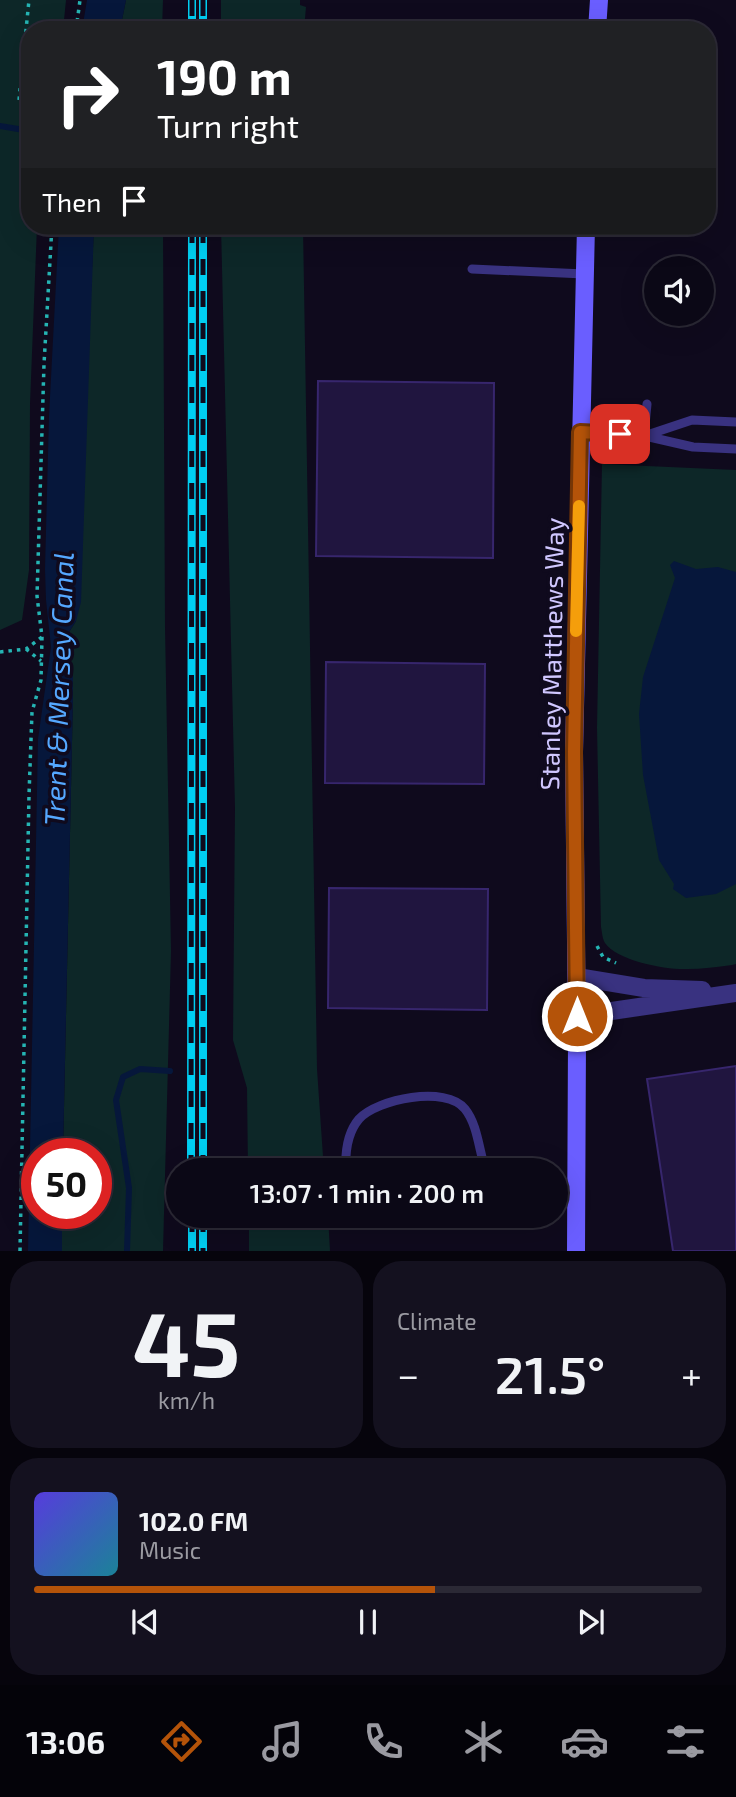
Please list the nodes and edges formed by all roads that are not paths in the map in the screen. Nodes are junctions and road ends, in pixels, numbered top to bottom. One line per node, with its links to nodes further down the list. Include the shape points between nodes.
1 (598, 0): 2 (main road)
2 (597, 21)
3 (586, 235): 5 (main road, Stanley Matthews Way)
4 (472, 269): 5 (lane)
5 (584, 274): 8 (main road, Stanley Matthews Way)
6 (647, 404): 9 (lane)
7 (736, 422): 9 (lane, via 692,420)
8 (580, 432): 9 (lane); 11 (main road, Stanley Matthews Way, via 574,752)
9 (644, 436): 10 (lane, via 693,447)
10 (736, 449)
11 (577, 977): 12 (street, via 644,988); 13 (main road, Stanley Matthews Way)
12 (736, 992): 13 (street)
13 (577, 1016): 17 (main road, Stanley Matthews Way)
14 (345, 1158): 15 (lane, via 351,1130 364,1114 393,1100 437,1096 464,1108)
15 (482, 1158)
16 (568, 1198): 17 (lane)
17 (577, 1198): 18 (main road, Stanley Matthews Way)
18 (576, 1251)

